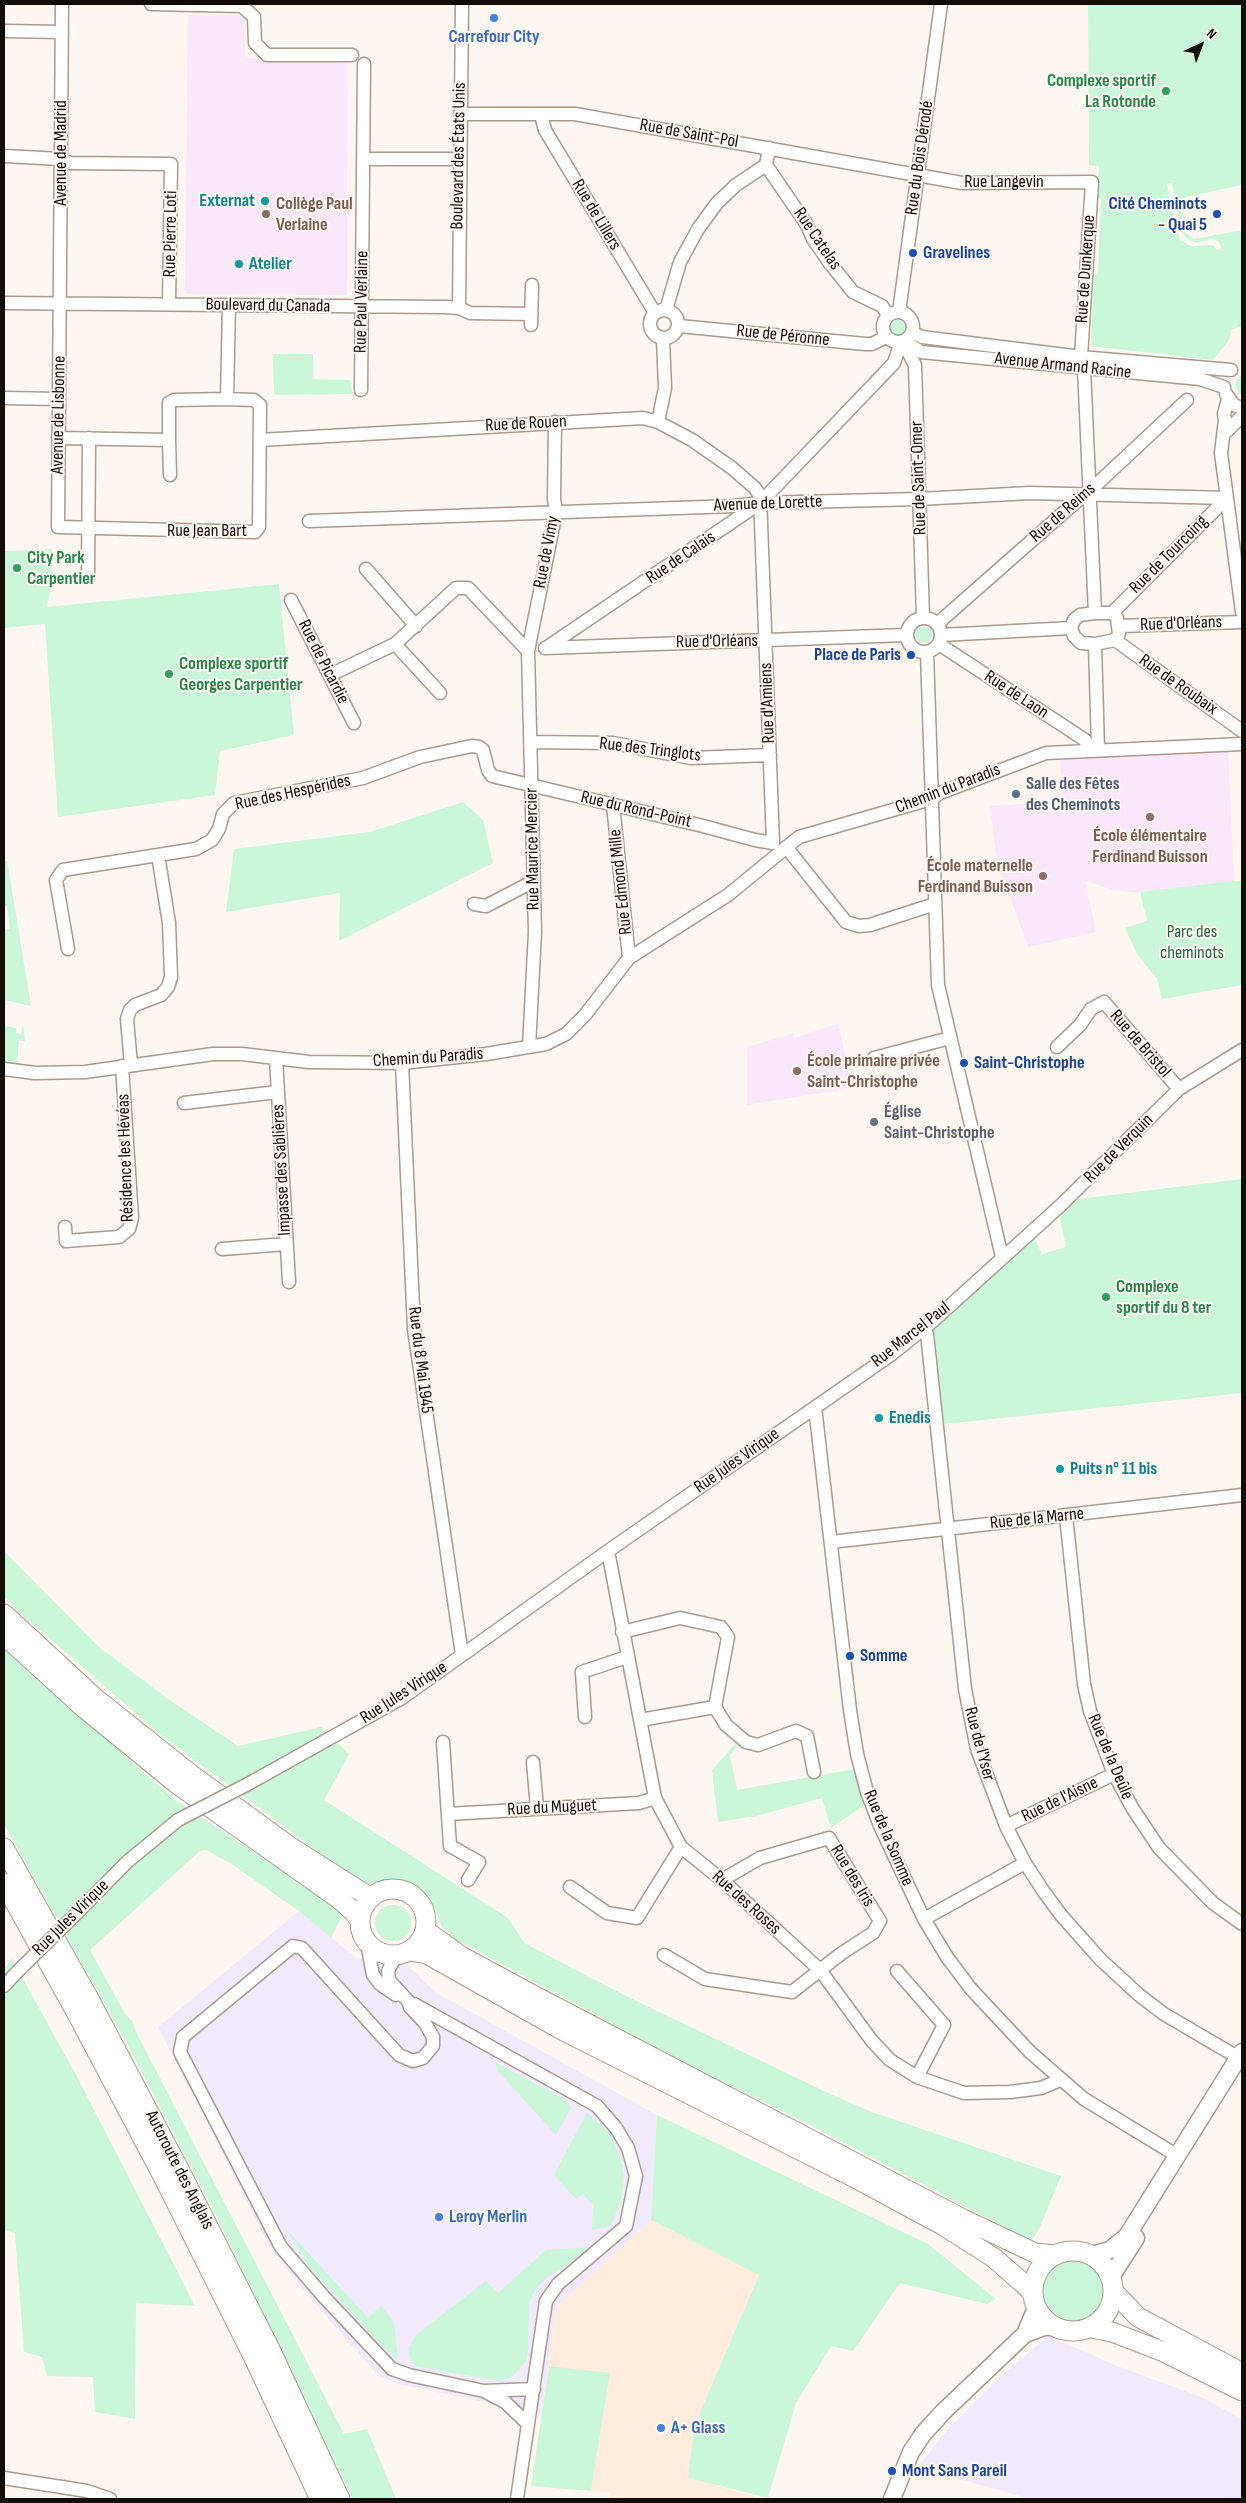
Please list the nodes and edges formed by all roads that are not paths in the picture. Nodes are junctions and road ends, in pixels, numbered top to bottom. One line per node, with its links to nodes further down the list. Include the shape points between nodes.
1 (62, 4): 6 (street, Avenue de Madrid)
2 (151, 4): 7 (street, via 242,6 254,16 255,44 267,54)
3 (462, 4): 9 (street, Boulevard des États Unis)
4 (941, 4): 17 (street, Rue du Bois Dérodé)
5 (4, 31): 6 (street)
6 (62, 32): 13 (street, Avenue de Madrid)
7 (352, 55)
8 (364, 64): 14 (street, Rue Paul Verlaine)
9 (460, 114): 10 (street, Rue de Saint-Pol); 15 (street, Boulevard des États Unis)
10 (541, 115): 11 (street, Rue de Saint-Pol, via 575,114); 26 (street, Rue de Lillers, via 546,130)
11 (769, 148): 16 (street); 17 (street, Rue de Saint-Pol)
12 (4, 156): 13 (street)
13 (61, 159): 20 (street, Avenue de Madrid); 22 (street, Rue Pierre Loti, via 70,163 171,164)
14 (364, 159): 15 (street); 24 (street, Rue Paul Verlaine)
15 (459, 159): 25 (street, Boulevard des États Unis)
16 (766, 165): 26 (street, via 736,185 717,203 698,229 680,262); 27 (street, Rue Catelas, via 808,225 829,262 853,292)
17 (918, 175): 18 (street, Rue Langevin, via 962,183); 27 (street, Rue du Bois Dérodé)
18 (1092, 182): 32 (street, Rue de Dunkerque)
19 (532, 285): 25 (street, Boulevard du Canada, via 531,320 470,313)
20 (60, 302): 21 (street, Boulevard du Canada); 22 (street, Boulevard du Canada); 38 (street, Avenue de Lisbonne)
21 (4, 303)
22 (169, 304): 23 (street, Boulevard du Canada)
23 (228, 306): 24 (street, Boulevard du Canada); 39 (street)
24 (361, 307): 25 (street, Boulevard du Canada); 35 (street, Rue Paul Verlaine)
25 (459, 308)
26 (660, 312): 28 (street, via 674,314); 30 (street, via 651,318 650,328 656,337)
27 (894, 314): 29 (street, via 883,326); 31 (street, via 909,317 913,327)
28 (679, 326): 29 (street, Rue de Péronne, via 865,344); 30 (street, via 672,337)
29 (886, 337): 31 (street, via 890,340)
30 (663, 339): 44 (street, via 665,388)
31 (905, 339): 32 (street, Avenue Armand Racine, via 921,352); 53 (street, Rue de Saint-Omer, via 914,365); 54 (street, Rue de Calais, via 894,363)
32 (1082, 362): 34 (street, Avenue Armand Racine); 36 (street, Avenue Armand Racine, via 1200,380); 51 (street, Rue de Dunkerque)
33 (1242, 363): 34 (street)
34 (1231, 370): 36 (street, via 1226,378)
35 (361, 390)
36 (1226, 393): 41 (street, Avenue Armand Racine); 45 (street)
37 (4, 398): 38 (street)
38 (59, 399): 46 (street, Avenue de Lisbonne)
39 (227, 400): 48 (street, Rue Jean Bart, via 174,400 169,403); 49 (street, Rue Jean Bart, via 254,400 260,406)
40 (1187, 400): 51 (street, Rue de Reims, via 1097,484)
41 (1242, 408)
42 (1242, 416): 45 (street)
43 (555, 422): 44 (street, Rue de Rouen, via 643,418); 49 (street, Rue de Rouen); 55 (street, Rue de Vimy)
44 (658, 422): 54 (street, Rue de Rouen, via 692,440 732,468 755,488)
45 (1224, 434): 52 (street, via 1222,453)
46 (58, 438): 47 (street); 57 (street, Avenue de Lisbonne)
47 (88, 438): 48 (street); 58 (street, Avenue de Lisbonne)
48 (169, 440): 50 (street)
49 (260, 440): 58 (street, Rue Jean Bart, via 259,527 255,532)
50 (170, 475)
51 (1090, 495): 52 (street, Avenue de Lorette); 53 (street, Avenue de Lorette, via 1030,493); 63 (street, Rue de Dunkerque); 70 (street, Rue de Reims, via 1078,500)
52 (1227, 498): 62 (street); 64 (street, Rue de Tourcoing)
53 (919, 499): 54 (street, Avenue de Lorette); 65 (street, Rue de Saint-Omer)
54 (760, 503): 55 (street, Avenue de Lorette); 73 (street, Rue d'Amiens); 76 (street, Rue de Calais)
55 (556, 512): 56 (street, Avenue de Lorette); 77 (street, Rue de Vimy)
56 (309, 521)
57 (58, 527): 58 (street, Rue Jean Bart)
58 (88, 529): 60 (street, Avenue de Lisbonne)
59 (366, 569): 67 (street)
60 (88, 577)
61 (291, 600): 79 (street, Rue de Picardie)
62 (1242, 612)
63 (1094, 613): 64 (street); 69 (street, via 1080,615)
64 (1112, 613): 68 (street)
65 (923, 617): 70 (street); 71 (street, via 909,624)
66 (1242, 622): 68 (street, Rue d'Orléans)
67 (416, 626): 74 (street); 77 (street, via 456,588 468,588)
68 (1119, 626): 72 (street)
69 (1071, 628): 70 (street); 75 (street, via 1081,643)
70 (939, 634): 78 (street); 85 (street, Rue de Laon, via 1085,740)
71 (906, 635): 73 (street, Rue d'Orléans); 78 (street, via 910,646)
72 (1115, 640): 75 (street); 82 (street, Rue de Roubaix)
73 (766, 641): 76 (street, Rue d'Orléans); 86 (street, Rue d'Amiens)
74 (395, 644): 79 (street); 80 (street)
75 (1095, 644): 85 (street)
76 (546, 648): 77 (street, Rue d'Orléans)
77 (528, 651): 83 (street, Rue Maurice Mercier)
78 (927, 652): 89 (street)
79 (330, 676): 81 (street, Rue de Picardie)
80 (440, 693)
81 (354, 723)
82 (1242, 731)
83 (530, 742): 86 (street, Rue des Tringlots, via 613,743 691,758); 88 (street, Rue Maurice Mercier)
84 (1242, 744): 85 (street, Chemin du Paradis)
85 (1094, 750): 89 (street, Chemin du Paradis, via 1046,753 940,793)
86 (770, 755): 91 (street, Rue d'Amiens)
87 (499, 777): 88 (street, Rue du Rond-Point); 92 (street, Rue des Hespérides, via 490,774 482,750 472,746 420,757 363,778 234,803 225,810 216,835 208,843 196,849)
88 (531, 785): 90 (street, Rue du Rond-Point); 93 (street, Rue Maurice Mercier)
89 (932, 799): 91 (street, Chemin du Paradis, via 807,834); 95 (street)
90 (613, 806): 91 (street, Rue du Rond-Point); 97 (street, Rue Edmond Mille)
91 (780, 847): 95 (street, via 846,922 870,925); 97 (street, Chemin du Paradis, via 728,895)
92 (158, 854): 96 (street, Rue des Hespérides, via 72,867 58,874 56,880); 105 (street, via 169,923 171,977 162,995 134,1005 130,1010)
93 (534, 881): 94 (street, via 486,906); 99 (street, Rue Maurice Mercier, via 535,932)
94 (474, 904)
95 (935, 904): 98 (street, via 938,985)
96 (68, 949)
97 (629, 958): 99 (street, Chemin du Paradis, via 585,1015 566,1034 554,1041)
98 (950, 1038): 103 (street); 113 (street)
99 (529, 1047): 104 (street, Chemin du Paradis)
100 (1057, 1047): 107 (street, Rue de Bristol, via 1091,1009 1104,1002)
101 (1242, 1050): 107 (street, Rue de Verquin)
102 (276, 1058): 104 (street, Chemin du Paradis, via 309,1062); 105 (street, Chemin du Paradis, via 213,1054); 108 (street, Impasse des Sablières)
103 (874, 1058)
104 (402, 1063): 125 (street, Rue du 8 Mai 1945, via 414,1329)
105 (127, 1065): 106 (street, Chemin du Paradis, via 85,1072 35,1074); 110 (street, Résidence les Hévéas, via 132,1218 129,1229 119,1238 66,1241)
106 (4, 1069)
107 (1180, 1089): 113 (street, Rue de Verquin, via 1060,1206)
108 (277, 1092): 109 (street); 111 (street, Impasse des Sablières)
109 (184, 1103)
110 (65, 1227)
111 (286, 1244): 112 (street); 114 (street, Impasse des Sablières)
112 (222, 1250)
113 (1002, 1257): 115 (street, Rue Marcel Paul)
114 (289, 1282)
115 (923, 1328): 116 (street, Rue Marcel Paul, via 892,1354); 119 (street, Rue de l'Yser, via 927,1334)
116 (815, 1407): 120 (street, Rue de la Somme); 121 (street, Rue Jules Virique)
117 (1242, 1495): 118 (street, Rue de la Marne)
118 (1066, 1516): 119 (street, Rue de la Marne); 133 (street, Rue de la Deûle, via 1084,1684 1090,1711)
119 (949, 1529): 120 (street, Rue de la Marne); 137 (street, Rue de l'Yser, via 970,1721)
120 (831, 1542): 146 (street, Rue de la Somme, via 857,1754 881,1828)
121 (608, 1551): 123 (street, Rue des Roses); 125 (street, Rue Jules Virique)
122 (4, 1614): 145 (highway, via 95,1698 189,1773 289,1846)
123 (622, 1632): 126 (street, Rue des Roses); 127 (street, via 680,1618 721,1627 728,1637)
124 (4, 1635): 147 (highway, via 84,1708 177,1784 339,1899)
125 (462, 1655): 155 (street, Rue Jules Virique, bridge, via 402,1698 178,1820 127,1862)
126 (627, 1657): 128 (street, via 582,1672); 129 (street, Rue des Roses)
127 (715, 1707): 129 (street); 132 (street, via 726,1725 746,1742 758,1746 796,1731 807,1736)
128 (585, 1717)
129 (640, 1720): 134 (street, Rue des Roses)
130 (443, 1742): 136 (street)
131 (533, 1762): 135 (street)
132 (814, 1772)
133 (1114, 1774): 137 (street, Rue de l'Aisne); 148 (street, Rue de la Deûle, via 1159,1848 1213,1903)
134 (655, 1798): 135 (street, Rue du Muguet, via 639,1803); 138 (street, Rue des Roses)
135 (537, 1808): 136 (street, Rue du Muguet)
136 (448, 1814): 141 (street, via 450,1846 479,1862)
137 (1006, 1826): 140 (street, Rue de l'Yser)
138 (681, 1847): 142 (street, Rue des Roses); 144 (street, via 637,1918 607,1913)
139 (4, 1848): 178 (highway, Autoroute des Anglais, via 88,1997 182,2175 270,2349)
140 (1025, 1863): 146 (street); 157 (street, Rue de l'Yser, via 1061,1915 1119,1978 1164,2014)
141 (468, 1880)
142 (722, 1880): 153 (street, Rue des Roses); 153 (street, Rue des Iris, via 760,1858 829,1838 880,1921 873,1933)
143 (4, 1883): 177 (highway, Autoroute des Anglais, via 166,2182)
144 (570, 1888)
145 (371, 1898): 147 (highway); 149 (highway, via 390,1890 410,1894 423,1910)
146 (924, 1919): 159 (street, Rue de la Somme, via 971,1989)
147 (360, 1922): 150 (highway)
148 (1242, 1924)
149 (425, 1930): 151 (highway, via 422,1938); 163 (highway, via 461,1956 535,1996 963,2219 1035,2253)
150 (367, 1943): 151 (highway, via 385,1954); 156 (street, via 373,1975 391,1993)
151 (403, 1953): 156 (street, via 388,1971 389,1980); 166 (highway, via 427,1954 562,2030 928,2218 994,2258 1026,2286)
152 (664, 1955): 153 (street, via 705,1979 792,1992)
153 (820, 1970): 158 (street, Rue des Roses, via 872,2041 890,2060)
154 (898, 1971): 158 (street, via 944,2025)
155 (4, 1986)
156 (408, 2000): 171 (street, via 597,2106 628,2148 636,2176 626,2226 558,2284 546,2300); 172 (street, via 410,2008 433,2037 433,2046 428,2053 414,2061 399,2055 302,1948 293,1946 183,2037 180,2052 282,2247 324,2297 392,2369)
157 (1240, 2055): 160 (main road)
158 (917, 2077): 159 (street, Rue des Roses, via 964,2093 1041,2088)
159 (1060, 2080): 161 (street, Rue de la Somme, via 1121,2123)
160 (1217, 2095): 161 (main road); 162 (main road, via 1212,2111)
161 (1176, 2155): 162 (main road, via 1180,2158 1161,2190); 164 (main road, via 1127,2236 1110,2250)
162 (1160, 2199): 165 (main road)
163 (1054, 2255): 164 (highway, via 1071,2251); 166 (highway, via 1038,2272)
164 (1092, 2255): 165 (highway, via 1102,2264)
165 (1112, 2284): 168 (highway, via 1109,2310); 170 (highway, via 1138,2317)
166 (1034, 2301): 167 (highway, via 1043,2319); 169 (main road)
167 (1054, 2327): 168 (highway, via 1068,2332); 169 (main road)
168 (1091, 2328): 173 (highway, via 1112,2332 1164,2352)
169 (1025, 2334): 180 (main road, via 963,2391 923,2434 903,2468)
170 (1242, 2373)
171 (534, 2389): 172 (street); 174 (street)
172 (484, 2391): 174 (street, via 506,2402)
173 (1242, 2391)
174 (528, 2424): 179 (street)
175 (4, 2478): 176 (street, via 87,2491)
176 (110, 2499)
177 (320, 2499)
178 (340, 2499)
179 (517, 2499)
180 (892, 2499)

